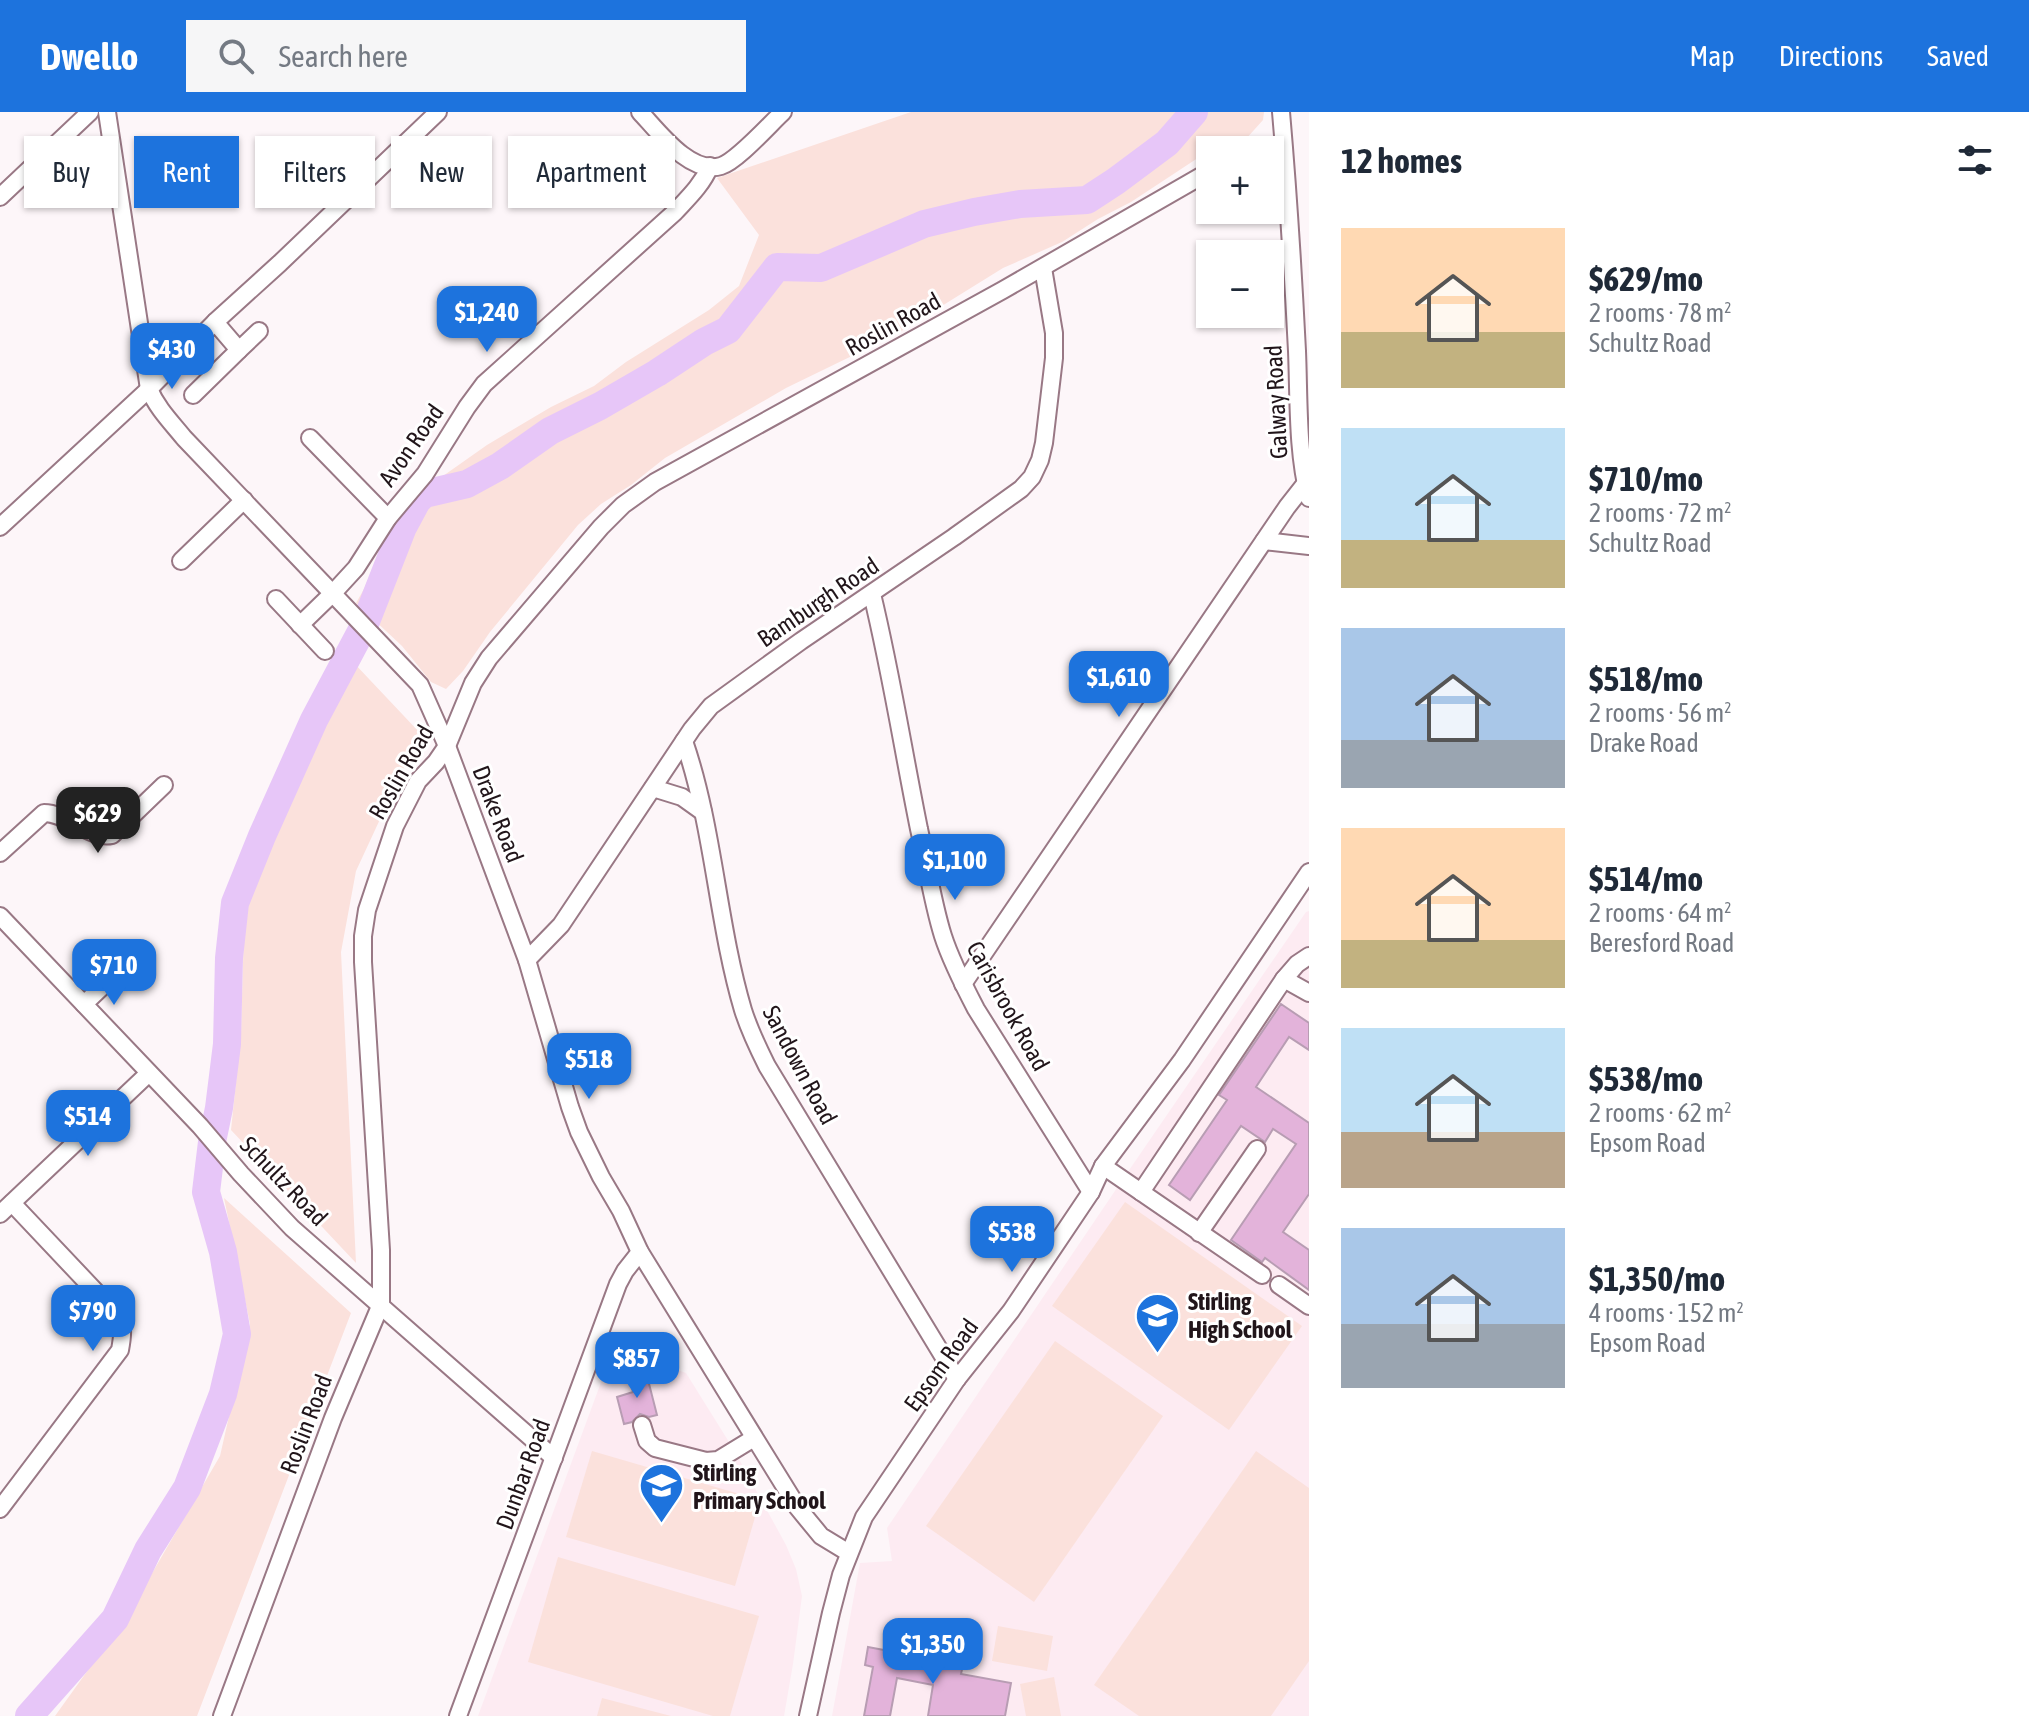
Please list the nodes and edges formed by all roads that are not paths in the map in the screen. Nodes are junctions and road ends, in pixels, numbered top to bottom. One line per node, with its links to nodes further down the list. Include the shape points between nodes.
1 (90, 112): 10 (street)
2 (107, 112): 17 (street, Drake Road)
3 (438, 112): 13 (street)
4 (640, 112): 8 (street, via 670,143)
5 (783, 112): 8 (street, Avon Road, via 722,166)
6 (1281, 112): 7 (street, Galway Road)
7 (1279, 136)
8 (703, 165): 22 (street, Avon Road, via 706,177 675,212 484,384 425,474)
9 (1196, 179): 12 (street, Roslin Road)
10 (0, 197)
11 (1284, 211): 16 (street, Galway Road)
12 (1043, 268): 28 (street, Bamburgh Road, via 1054,358 1044,443 1032,477); 33 (street, Roslin Road, via 655,482 623,505 489,658)
13 (215, 322): 15 (street); 17 (street)
14 (259, 331): 15 (street)
15 (239, 350): 18 (street)
16 (1303, 358): 20 (street, Galway Road, via 1300,427)
17 (149, 389): 21 (street, Drake Road, via 173,425); 23 (street)
18 (193, 395)
19 (310, 438): 22 (street)
20 (1308, 487): 24 (street)
21 (244, 500): 26 (street); 27 (street, Drake Road)
22 (388, 518): 27 (street, Avon Road)
23 (0, 527)
24 (1264, 541): 25 (street); 44 (street)
25 (1309, 546)
26 (181, 561)
27 (333, 593): 30 (street, Avon Road); 33 (street, Drake Road, via 420,685)
28 (872, 594): 32 (street, Bamburgh Road, via 711,706); 44 (street, Carisbrook Road, via 933,897)
29 (276, 599): 30 (street)
30 (300, 625): 31 (street)
31 (325, 651)
32 (684, 741): 35 (street, Bamburgh Road); 36 (street, Sandown Road)
33 (447, 746): 41 (street, Drake Road); 57 (street, Roslin Road, via 418,781 395,826 363,936)
34 (164, 785): 37 (street, via 112,835 102,836 44,813)
35 (653, 788): 36 (street, via 682,797); 41 (street, Bamburgh Road, via 561,925)
36 (703, 812): 59 (street, Sandown Road, via 738,990 756,1042)
37 (0, 853)
38 (1309, 872): 49 (street, Epsom Road)
39 (0, 916): 46 (street, Schultz Road)
40 (1309, 956): 43 (street)
41 (527, 960): 54 (street, Drake Road, via 579,1132)
42 (124, 966): 46 (street)
43 (1284, 979): 45 (street); 51 (street)
44 (963, 984): 50 (street, Carisbrook Road)
45 (1309, 993)
46 (84, 1004): 47 (street, Schultz Road)
47 (149, 1073): 52 (street); 57 (street, Schultz Road, via 292,1228)
48 (1257, 1149): 53 (street)
49 (1103, 1166): 50 (street, Epsom Road); 51 (street)
50 (1091, 1192): 59 (street, Epsom Road, via 1011,1311)
51 (1141, 1192): 53 (street)
52 (6, 1208): 63 (street, via 115,1312 123,1329 120,1350)
53 (1199, 1233): 55 (street)
54 (640, 1252): 61 (street, Drake Road); 62 (street, Dunbar Road, via 618,1284)
55 (1262, 1275)
56 (1279, 1285): 58 (street)
57 (381, 1304): 62 (street, Schultz Road); 65 (street, Roslin Road)
58 (1309, 1306)
59 (957, 1379): 64 (street, Epsom Road, via 870,1506)
60 (642, 1425): 61 (street, via 655,1448 706,1461 718,1460)
61 (754, 1438): 64 (street, Drake Road, via 812,1526)
62 (554, 1458): 66 (street, Dunbar Road)
63 (0, 1509)
64 (849, 1553): 67 (street, Epsom Road)
65 (222, 1716)
66 (458, 1716)
67 (808, 1716)

